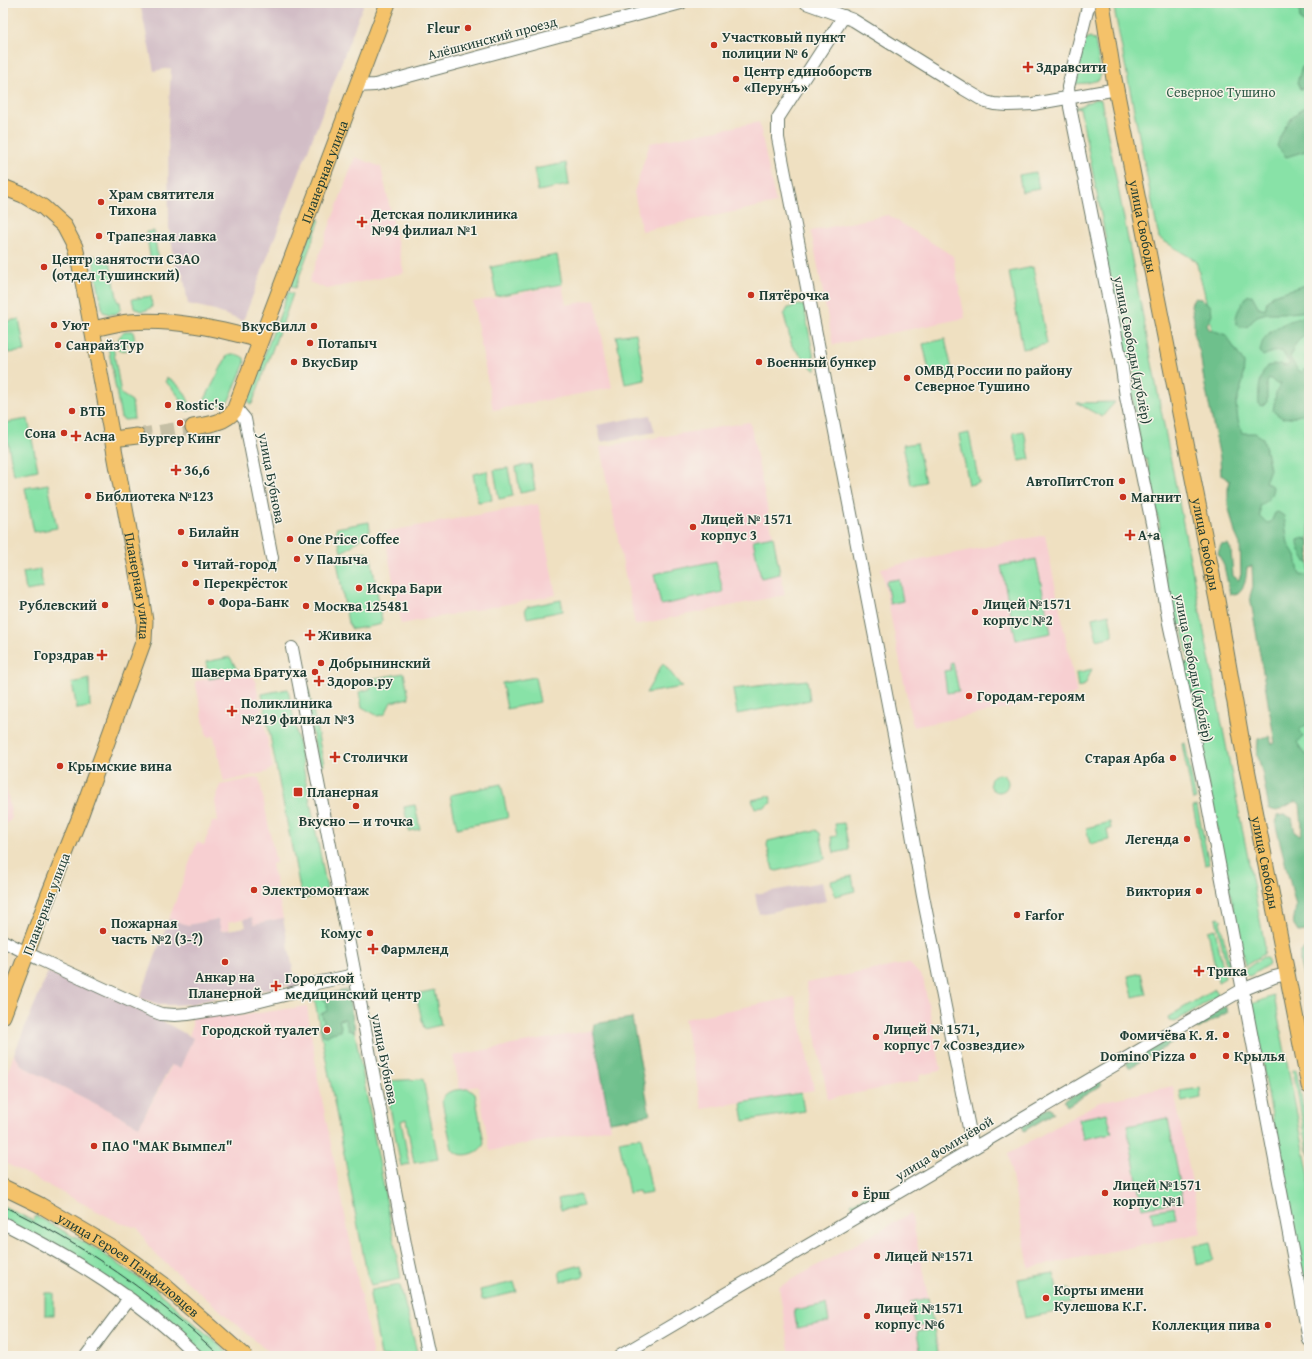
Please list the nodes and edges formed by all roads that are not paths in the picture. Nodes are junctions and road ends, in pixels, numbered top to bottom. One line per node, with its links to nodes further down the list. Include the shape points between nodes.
1 (388, 3): 7 (main road, Планерная улица)
2 (682, 3): 7 (street, Алёшкинский проезд, via 375,85)
3 (806, 3): 6 (street)
4 (1089, 3): 9 (street, улица Свободы (дублёр), via 1068,87)
5 (1102, 3): 8 (main road, улица Свободы)
6 (844, 16): 9 (street, via 986,102 1023,105); 26 (street, via 778,118 778,138)
7 (356, 86): 12 (main road, Планерная улица)
8 (1116, 89): 9 (street); 21 (main road, улица Свободы, via 1218,606)
9 (1070, 98): 23 (street, улица Свободы (дублёр))
10 (3, 187): 11 (main road, Планерная улица, via 43,207 64,226 78,257)
11 (92, 329): 12 (main road, via 128,322 158,321 203,326); 16 (main road, Планерная улица)
12 (260, 340): 13 (main road, Планерная улица)
13 (235, 407): 14 (main road, via 232,415 223,420); 17 (street, улица Бубнова, via 245,419)
14 (193, 428)
15 (138, 436): 16 (main road)
16 (113, 439): 20 (main road, Планерная улица, via 141,595 145,634 83,809)
17 (272, 558)
18 (292, 648): 22 (street, улица Бубнова)
19 (3, 941): 20 (street)
20 (28, 953): 22 (street, via 150,1010 175,1015 247,1004 308,989 316,983); 24 (main road, Планерная улица)
21 (1287, 974): 23 (street, улица Фомичёвой); 25 (main road, улица Свободы)
22 (355, 975): 34 (street, улица Бубнова, via 406,1249)
23 (1242, 990): 26 (street, улица Фомичёвой); 30 (street, улица Свободы (дублёр))
24 (3, 1016)
25 (1309, 1086)
26 (973, 1148): 35 (street, улица Фомичёвой)
27 (3, 1188): 33 (main road, улица Героев Панфиловцев, via 40,1205 128,1258 164,1284)
28 (3, 1223): 29 (street, via 90,1271)
29 (127, 1296): 31 (street, via 125,1304); 32 (street)
30 (1309, 1340)
31 (86, 1356)
32 (198, 1356)
33 (244, 1356)
34 (429, 1356)
35 (620, 1356)

